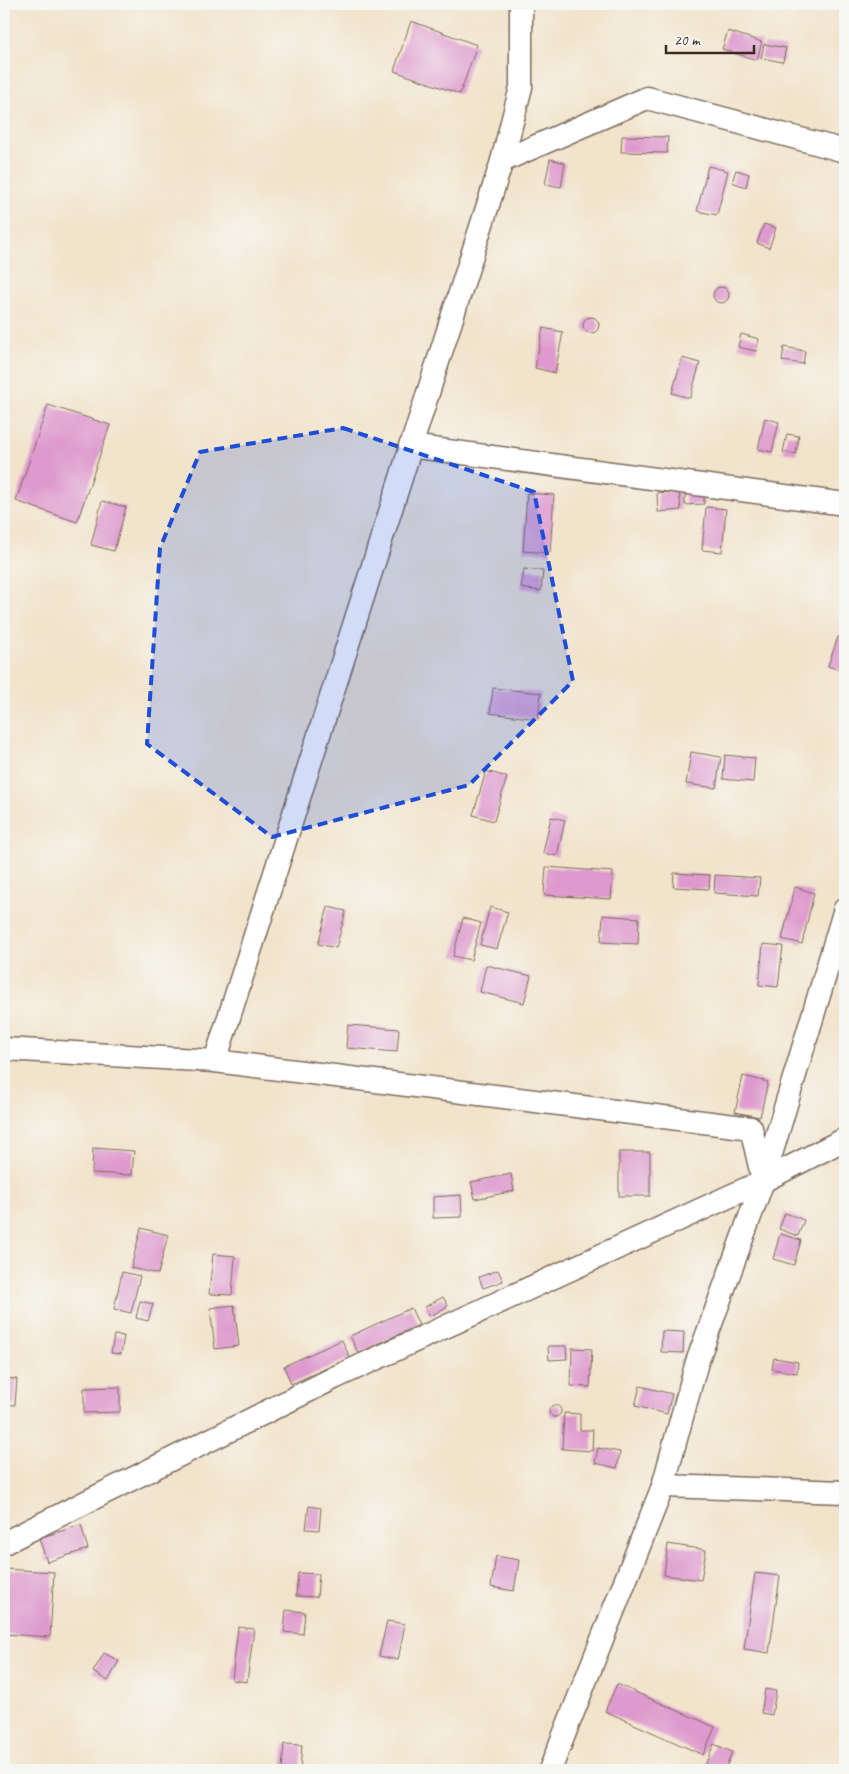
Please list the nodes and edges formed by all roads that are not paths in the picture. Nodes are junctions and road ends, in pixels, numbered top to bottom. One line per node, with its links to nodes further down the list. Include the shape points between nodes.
1 (521, 4): 3 (street, via 521,88)
2 (845, 151): 3 (street, via 647,98)
3 (502, 161): 4 (street)
4 (410, 446): 5 (street); 8 (street)
5 (845, 504)
6 (845, 909): 10 (street)
7 (4, 1049): 8 (street)
8 (214, 1061): 10 (street, via 751,1128)
9 (845, 1139): 10 (street)
10 (763, 1181): 11 (street, via 697,1362); 13 (street, via 334,1378)
11 (662, 1486): 12 (street); 14 (street)
12 (845, 1492)
13 (4, 1543)
14 (550, 1770)

